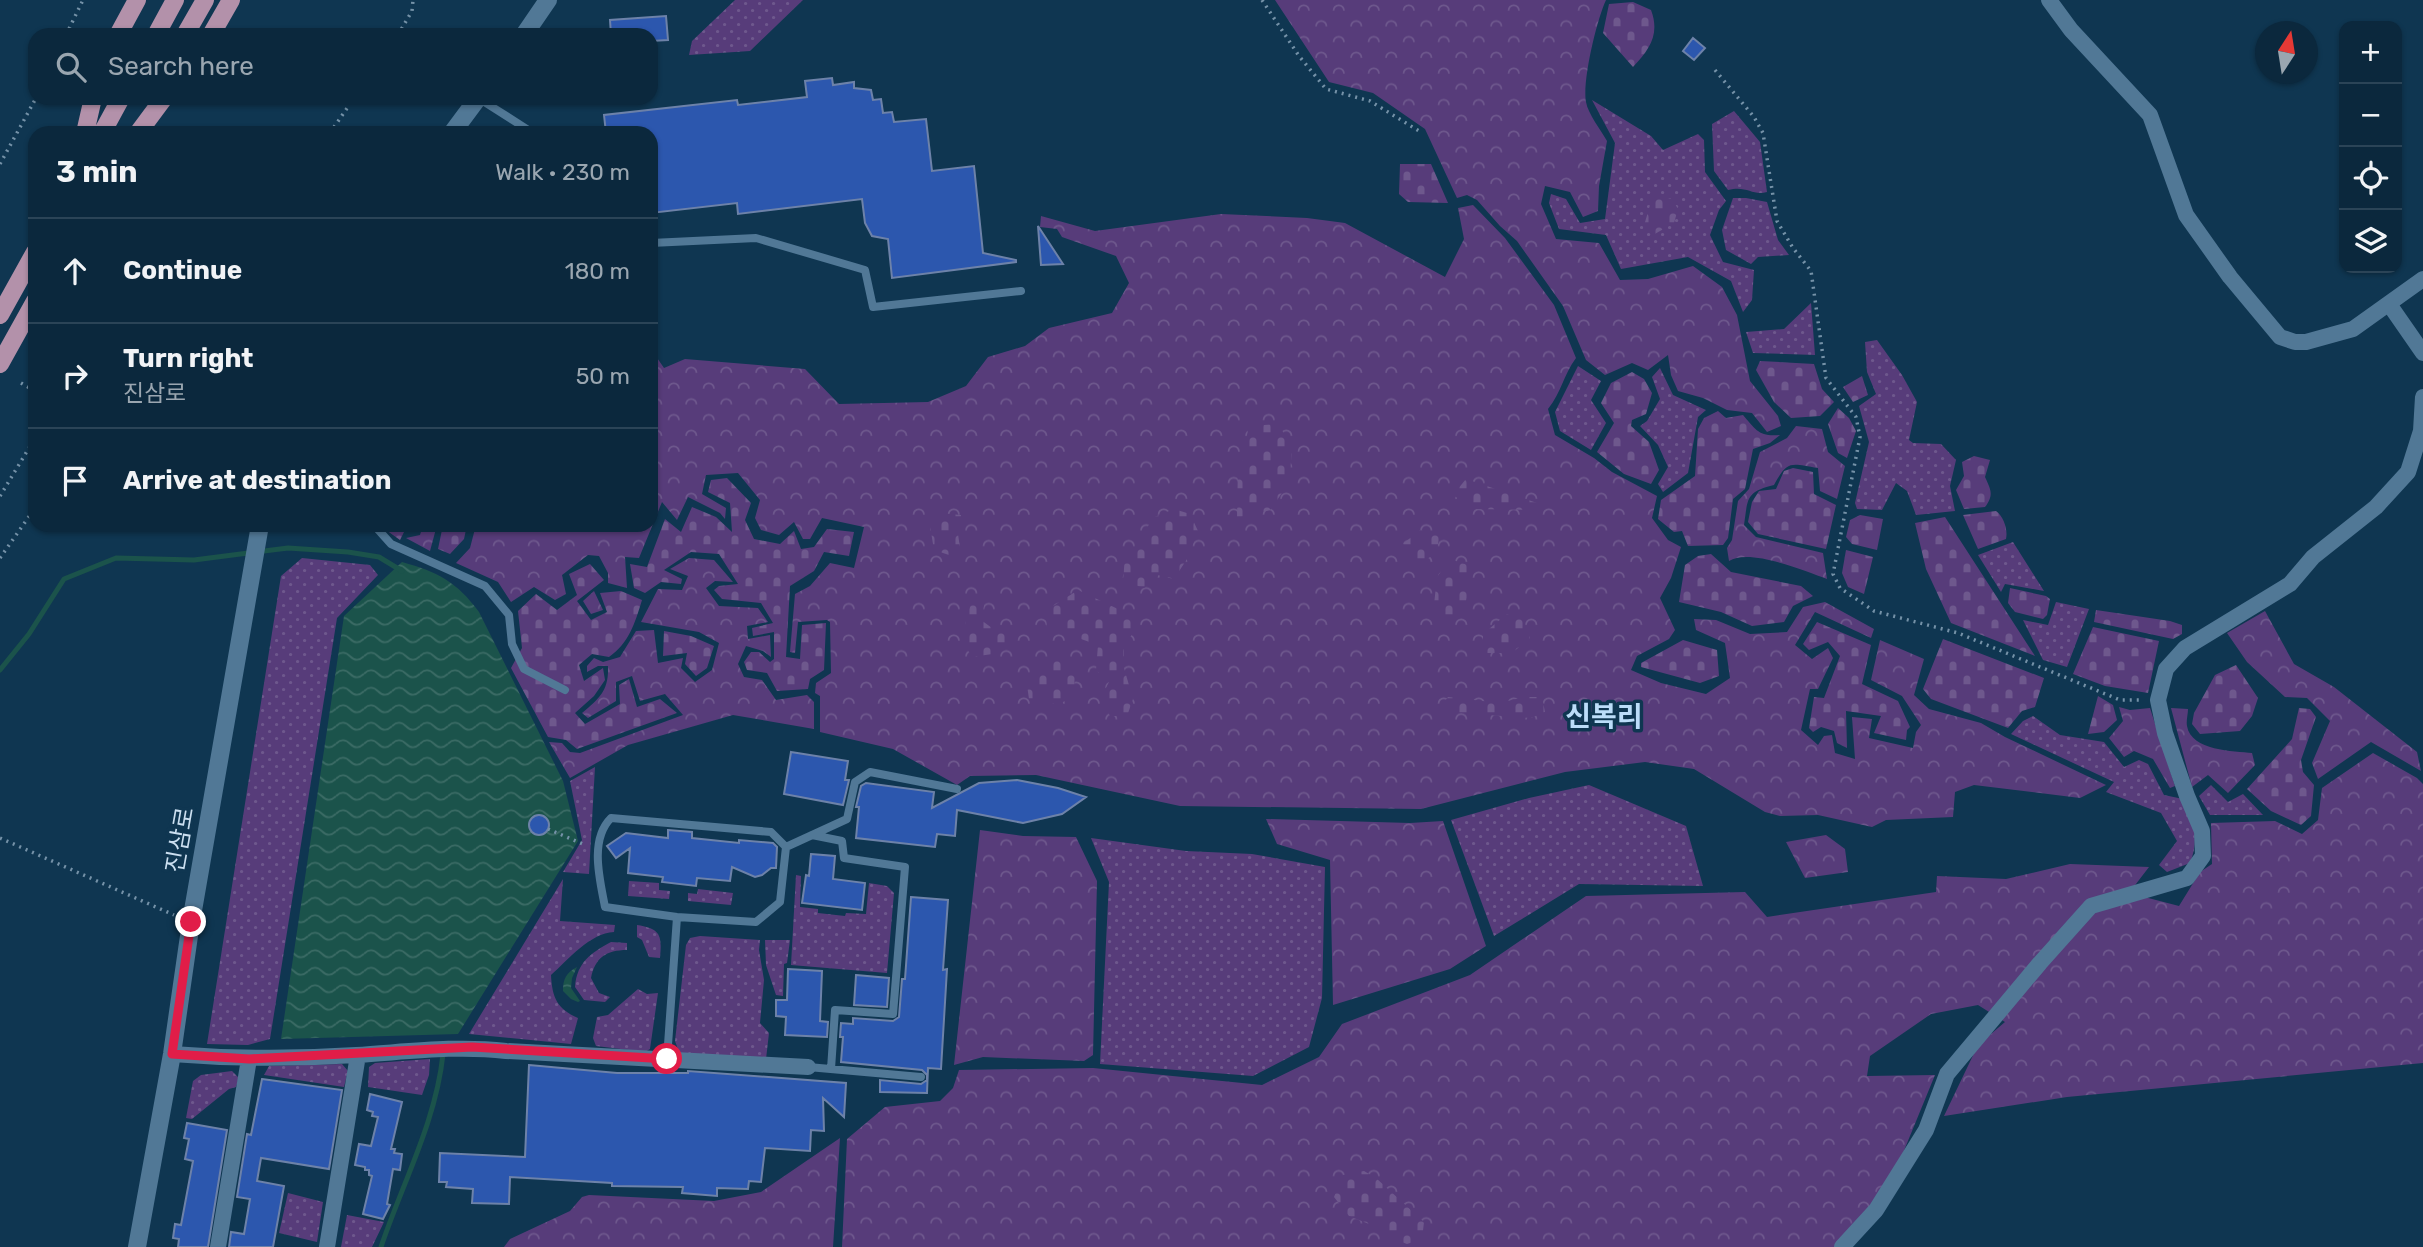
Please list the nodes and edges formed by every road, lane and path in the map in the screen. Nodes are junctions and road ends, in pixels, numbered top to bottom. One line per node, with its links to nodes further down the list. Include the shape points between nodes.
1 (83, 0): 10 (path)
2 (136, 0): 11 (main road)
3 (175, 0): 12 (main road)
4 (205, 0): 13 (main road)
5 (231, 0): 14 (main road)
6 (413, 0): 15 (path)
7 (548, 0): 16 (street)
8 (1262, 0): 33 (path, via 1326,89 1370,101)
9 (2049, 0): 39 (street, via 2150,114 2186,215 2280,337 2306,342 2330,337 2353,329)
10 (69, 28)
11 (122, 28)
12 (159, 28)
13 (189, 28)
14 (215, 28)
15 (402, 28)
16 (529, 28)
17 (1715, 71): 54 (path, via 1763,134 1777,221 1811,271 1826,378 1856,417 1860,437 1833,574 1840,588 1874,611 1958,633 2120,700)
18 (32, 105): 34 (path)
19 (91, 105): 26 (main road)
20 (117, 105): 27 (main road)
21 (145, 105): 28 (main road)
22 (159, 105): 29 (main road)
23 (349, 105): 30 (path)
24 (473, 105): 31 (street)
25 (489, 105): 32 (lane)
26 (87, 126)
27 (106, 126)
28 (133, 126)
29 (143, 126)
30 (335, 126)
31 (457, 126)
32 (522, 126)
33 (1419, 131)
34 (0, 164)
35 (658, 243): 38 (lane, via 756,238 865,270 873,307)
36 (28, 265): 41 (main road)
37 (2423, 279): 39 (street)
38 (1021, 291)
39 (2389, 304): 42 (street)
40 (28, 313): 43 (main road)
41 (0, 315)
42 (2423, 353)
43 (0, 364)
44 (21, 383): 45 (path)
45 (28, 386)
46 (2423, 397): 54 (street, via 2421,431 2408,472 2376,507 2313,557 2290,584 2185,648 2166,669)
47 (28, 450): 48 (path)
48 (0, 496)
49 (28, 518): 52 (path)
50 (259, 532): 62 (street, 진삼로)
51 (380, 532): 53 (lane, via 391,544 485,586 509,615 512,644 524,669)
52 (0, 558)
53 (565, 690)
54 (2158, 700): 73 (street, via 2165,733 2202,831 2203,856 2187,878 2091,906 1947,1074 1926,1130 1876,1210)
55 (957, 789): 57 (lane, via 870,772 855,782 847,819)
56 (548, 828): 59 (path)
57 (812, 835): 60 (lane); 68 (lane, via 842,841 844,858 905,867 893,1014 835,1010)
58 (0, 838): 62 (path)
59 (583, 844)
60 (786, 847): 61 (lane, via 780,902 756,922); 61 (lane, via 771,832 611,818 601,827 597,868 605,907)
61 (677, 917): 66 (lane)
62 (191, 922): 63 (street, 진삼로)
63 (172, 1054): 65 (street); 70 (street, 진삼로)
64 (358, 1055): 65 (street); 66 (street, via 472,1047); 72 (street)
65 (249, 1059): 71 (street)
66 (667, 1059): 67 (street)
67 (808, 1067): 68 (lane)
68 (831, 1069): 69 (lane)
69 (921, 1077)
70 (137, 1247)
71 (218, 1247)
72 (327, 1247)
73 (1842, 1247)

